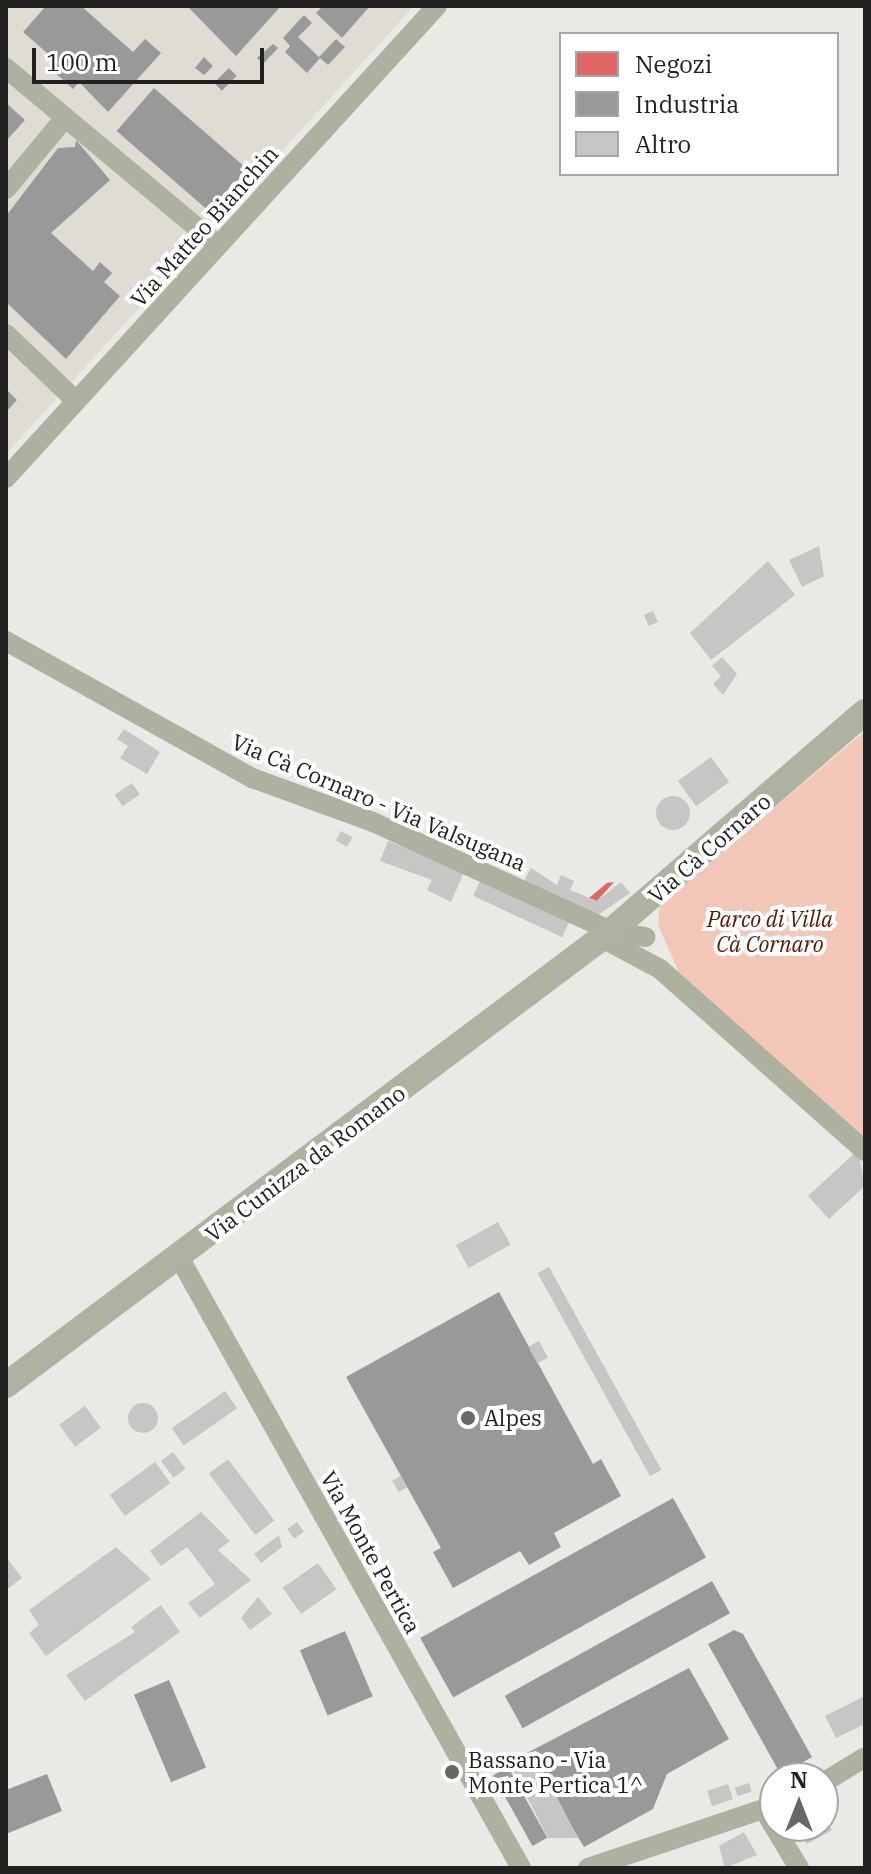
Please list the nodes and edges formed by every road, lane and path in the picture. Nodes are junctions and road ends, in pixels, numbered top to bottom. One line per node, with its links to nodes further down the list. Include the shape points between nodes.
1 (437, 6): 5 (street, Via Matteo Bianchin)
2 (6, 68): 3 (street)
3 (65, 118): 4 (street); 5 (street)
4 (6, 189)
5 (218, 245): 7 (street, Via Matteo Bianchin)
6 (6, 334): 7 (street)
7 (76, 401): 8 (street, Via Matteo Bianchin)
8 (6, 478)
9 (6, 641): 12 (street, Via Cà Cornaro - Via Valsugana, via 252,778 373,822)
10 (865, 712): 11 (main road, Via Cà Cornaro)
11 (640, 908): 12 (main road, Via Cà Cornaro); 13 (street)
12 (606, 934): 13 (street); 14 (street); 16 (main road, Via Cunizza da Romano)
13 (645, 937): 14 (street)
14 (660, 969): 15 (street)
15 (865, 1151)
16 (180, 1259): 17 (main road, Via Cunizza da Romano); 22 (street, Via Monte Pertica)
17 (6, 1385)
18 (865, 1757): 19 (street)
19 (839, 1773)
20 (759, 1812): 24 (street)
21 (786, 1842): 25 (street)
22 (524, 1868): 23 (street)
23 (540, 1868)
24 (588, 1868)
25 (799, 1868)

